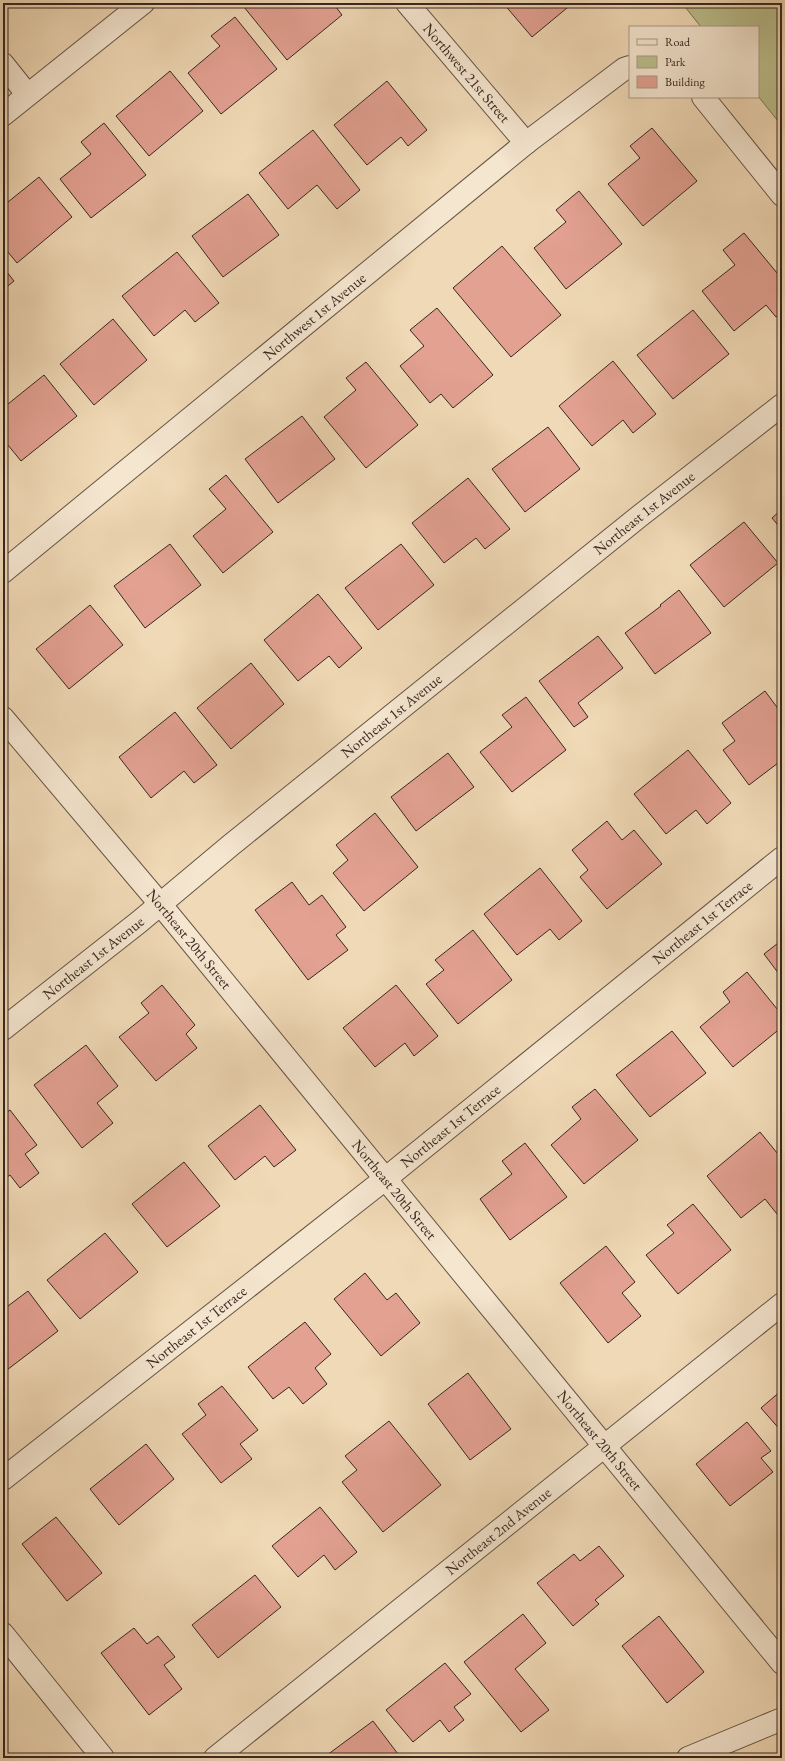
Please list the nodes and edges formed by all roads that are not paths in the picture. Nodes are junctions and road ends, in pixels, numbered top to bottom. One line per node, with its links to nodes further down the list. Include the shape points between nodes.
1 (143, 3): 5 (street)
2 (407, 3): 8 (street, Northwest 21st Street)
3 (3, 64): 5 (street)
4 (629, 67): 8 (street, Northwest 1st Avenue)
5 (27, 94): 7 (street)
6 (704, 98): 9 (street)
7 (3, 115)
8 (526, 143): 11 (street, Northwest 1st Avenue)
9 (782, 195)
10 (782, 405): 14 (street, Northeast 1st Avenue, via 231,845)
11 (3, 572)
12 (3, 718): 14 (street, Northeast 20th Street)
13 (782, 858): 16 (street, Northeast 1st Terrace)
14 (161, 905): 15 (street, Northeast 1st Avenue); 16 (street, Northeast 20th Street)
15 (3, 1029)
16 (385, 1179): 18 (street, Northeast 20th Street); 19 (street, Northeast 1st Terrace)
17 (782, 1304): 18 (street, Northeast 2nd Avenue)
18 (603, 1446): 21 (street, Northeast 20th Street); 24 (street, Northeast 2nd Avenue)
19 (3, 1479)
20 (3, 1634): 23 (street)
21 (782, 1663)
22 (782, 1719): 25 (street)
23 (103, 1758)
24 (215, 1758)
25 (688, 1758)

